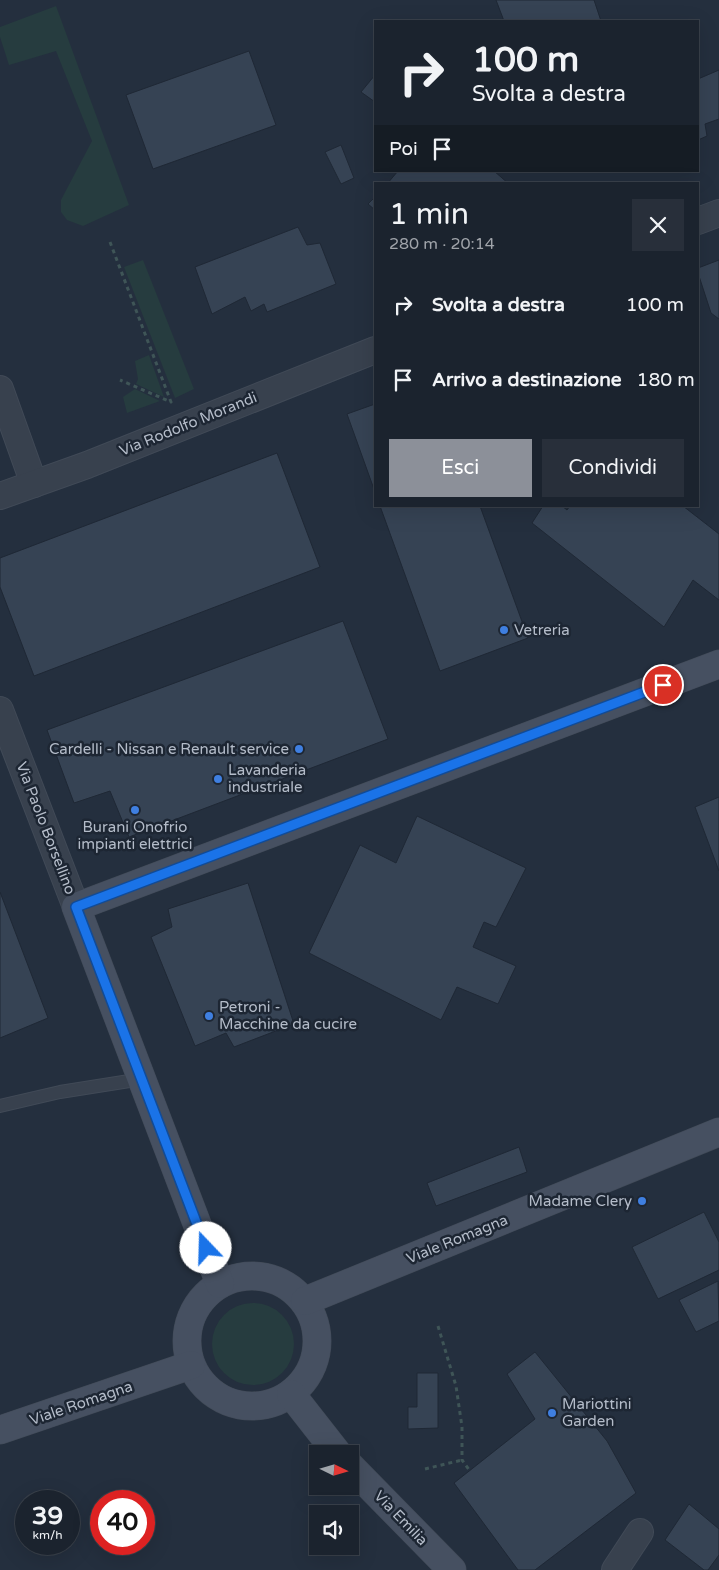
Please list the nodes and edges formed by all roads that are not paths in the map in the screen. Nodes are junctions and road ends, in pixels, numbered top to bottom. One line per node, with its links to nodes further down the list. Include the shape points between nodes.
1 (719, 213): 2 (street)
2 (699, 221)
3 (374, 350): 5 (street, Via Rodolfo Morandi)
4 (0, 389): 5 (street)
5 (34, 484): 6 (street, Via Rodolfo Morandi)
6 (0, 496)
7 (719, 664): 9 (street)
8 (0, 710): 9 (street, Via Paolo Borsellino)
9 (76, 907): 10 (street, Via Paolo Borsellino)
10 (142, 1079): 11 (lane, via 60,1092); 13 (street, Via Paolo Borsellino)
11 (0, 1106)
12 (719, 1132): 14 (street, Viale Romagna)
13 (220, 1284): 14 (street, via 242,1276 265,1276 280,1281); 15 (street, via 205,1295 194,1310 188,1328 187,1347)
14 (305, 1301): 16 (street, via 314,1319 318,1340 315,1360 306,1379)
15 (191, 1365): 16 (street, via 201,1382 216,1396 234,1404 254,1407 274,1403); 17 (street, Viale Romagna)
16 (291, 1394): 18 (street)
17 (0, 1430)
18 (331, 1445)
19 (359, 1475): 21 (street, Via Emilia)
20 (640, 1532): 22 (street)
21 (452, 1570)
22 (615, 1570)

